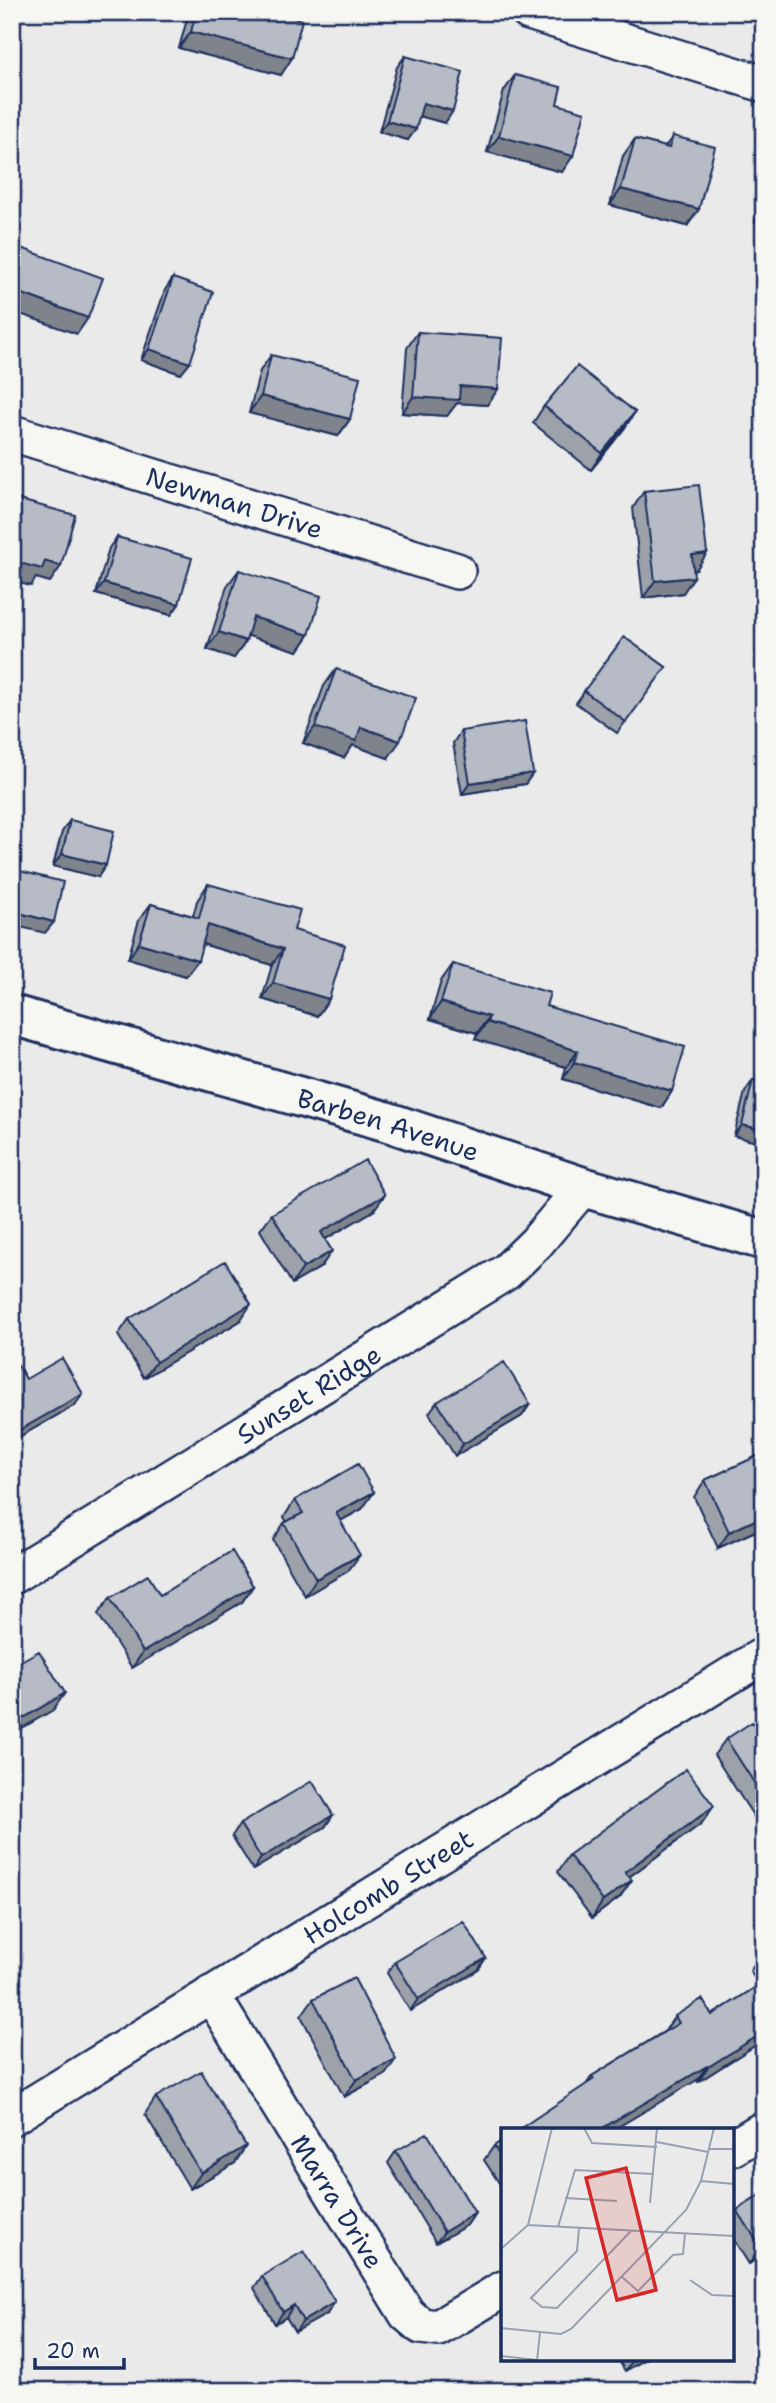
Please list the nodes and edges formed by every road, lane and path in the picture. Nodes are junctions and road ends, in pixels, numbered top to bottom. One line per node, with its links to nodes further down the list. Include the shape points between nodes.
1 (529, 12): 2 (street)
2 (764, 84)
3 (12, 433): 4 (street, Newman Drive)
4 (457, 571)
5 (12, 1015): 6 (street, Barben Avenue, via 385,1121)
6 (583, 1187): 7 (street, Barben Avenue); 8 (street, Sunset Ridge, via 506,1272)
7 (764, 1240)
8 (12, 1576)
9 (764, 1656): 10 (street, Holcomb Street)
10 (211, 1994): 11 (street, Holcomb Street); 14 (street, Marra Drive, via 407,2314 421,2326 439,2328)
11 (12, 2117)
12 (764, 2129): 13 (street)
13 (734, 2147)
14 (501, 2290)

